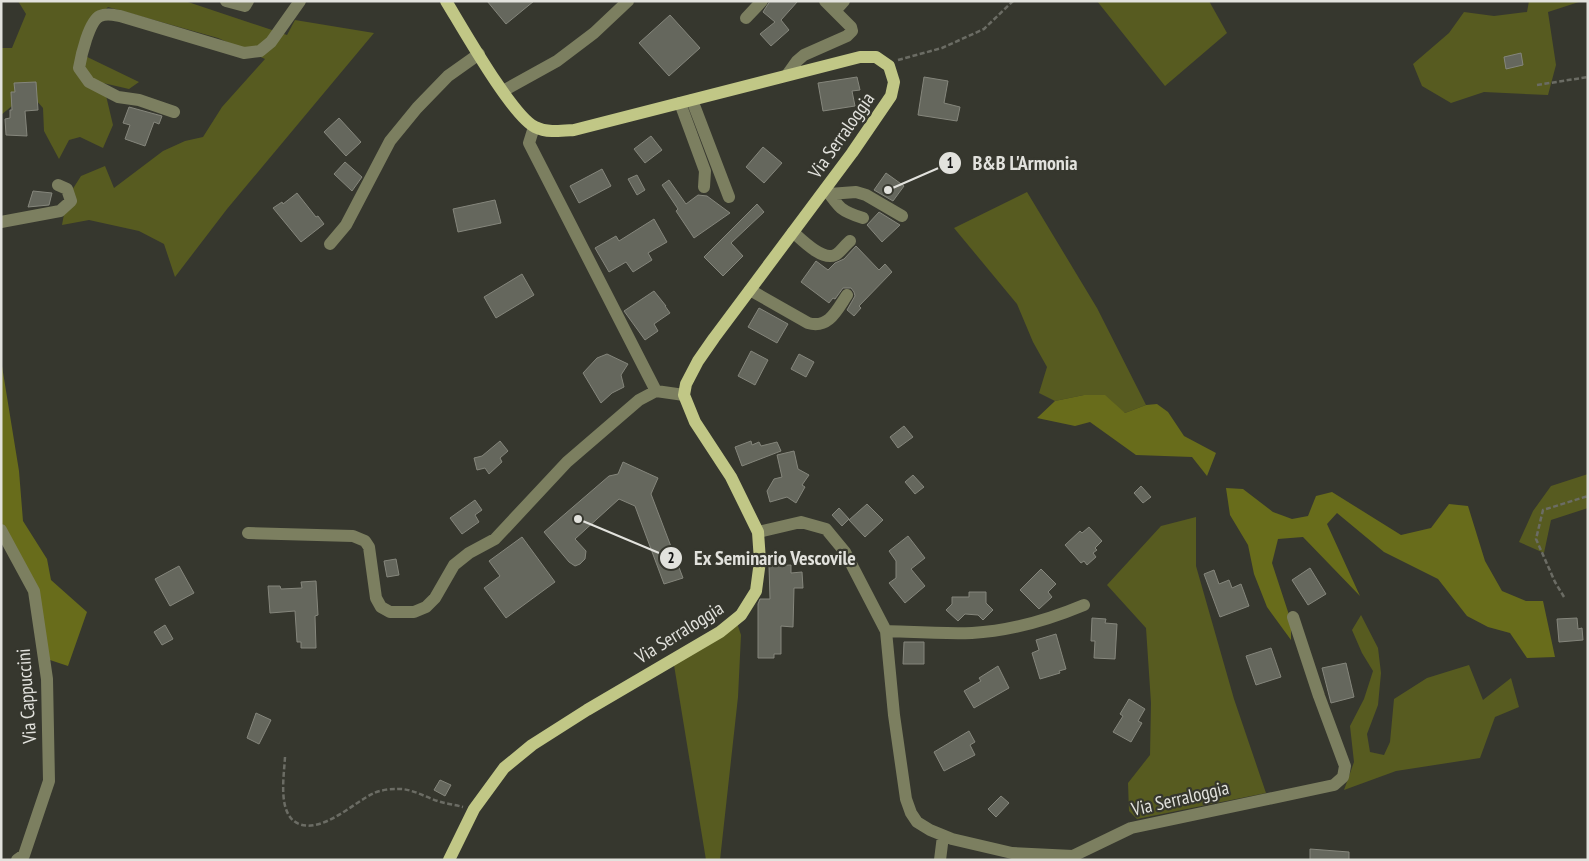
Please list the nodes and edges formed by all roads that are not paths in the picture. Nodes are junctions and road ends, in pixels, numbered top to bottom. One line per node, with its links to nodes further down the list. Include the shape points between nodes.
1 (226, 1): 2 (street, via 245,6)
2 (248, 1)
3 (300, 1): 15 (street, via 271,42 260,51 244,53 120,16 99,16 93,23 79,68 88,82 118,97 139,100)
4 (628, 1): 13 (street, via 557,61)
5 (762, 1): 10 (street)
6 (825, 1): 9 (street)
7 (844, 1): 9 (street)
8 (451, 3): 11 (main road)
9 (835, 11): 12 (street, via 852,31 804,54)
10 (746, 18)
11 (479, 54): 13 (main road); 26 (street, via 448,76 390,141 346,225)
12 (787, 76): 14 (main road); 19 (main road, Via Serraloggia, via 860,56 876,57 888,66 894,82 891,96)
13 (503, 91): 16 (main road)
14 (686, 101): 16 (main road, via 574,130 549,132); 18 (street, via 705,171); 20 (street)
15 (174, 112)
16 (534, 127): 29 (street, via 529,143)
17 (58, 185): 23 (street, via 67,189 71,201 60,211)
18 (704, 187)
19 (828, 191): 21 (street, via 866,195); 22 (street, via 845,212); 24 (main road, Via Serraloggia)
20 (729, 198)
21 (902, 216)
22 (863, 218)
23 (1, 222)
24 (793, 232): 25 (street, via 825,256 835,255); 27 (main road, Via Serraloggia)
25 (850, 241)
26 (330, 244)
27 (750, 290): 28 (street, via 816,325 831,318); 30 (main road, Via Serraloggia, via 698,361)
28 (847, 295)
29 (656, 391): 30 (street); 33 (street, via 639,400 566,462 495,539 469,552 454,565 435,598 414,612 390,612 381,607 376,598 369,547 365,542 352,536)
30 (684, 395): 32 (main road, Via Serraloggia, via 695,422 731,477)
31 (1, 530): 39 (street, Via Cappuccini, via 34,591 47,679 49,781 24,855)
32 (758, 532): 36 (street, Via Serraloggia, via 801,522 826,529 846,552); 40 (main road, Via Serraloggia, via 760,561 756,591 741,615 720,632 586,710 532,745 504,768 474,809)
33 (248, 533)
34 (1084, 605): 36 (street, via 1056,617 1013,628 972,633)
35 (1293, 617): 38 (street, Via Serraloggia, via 1345,766 1343,777 1334,785 1130,828 1073,856)
36 (886, 632): 37 (street, Via Serraloggia, via 906,800 917,822)
37 (943, 836): 38 (street, Via Serraloggia); 41 (street)
38 (1040, 857)
39 (18, 860)
40 (449, 860)
41 (940, 860)

